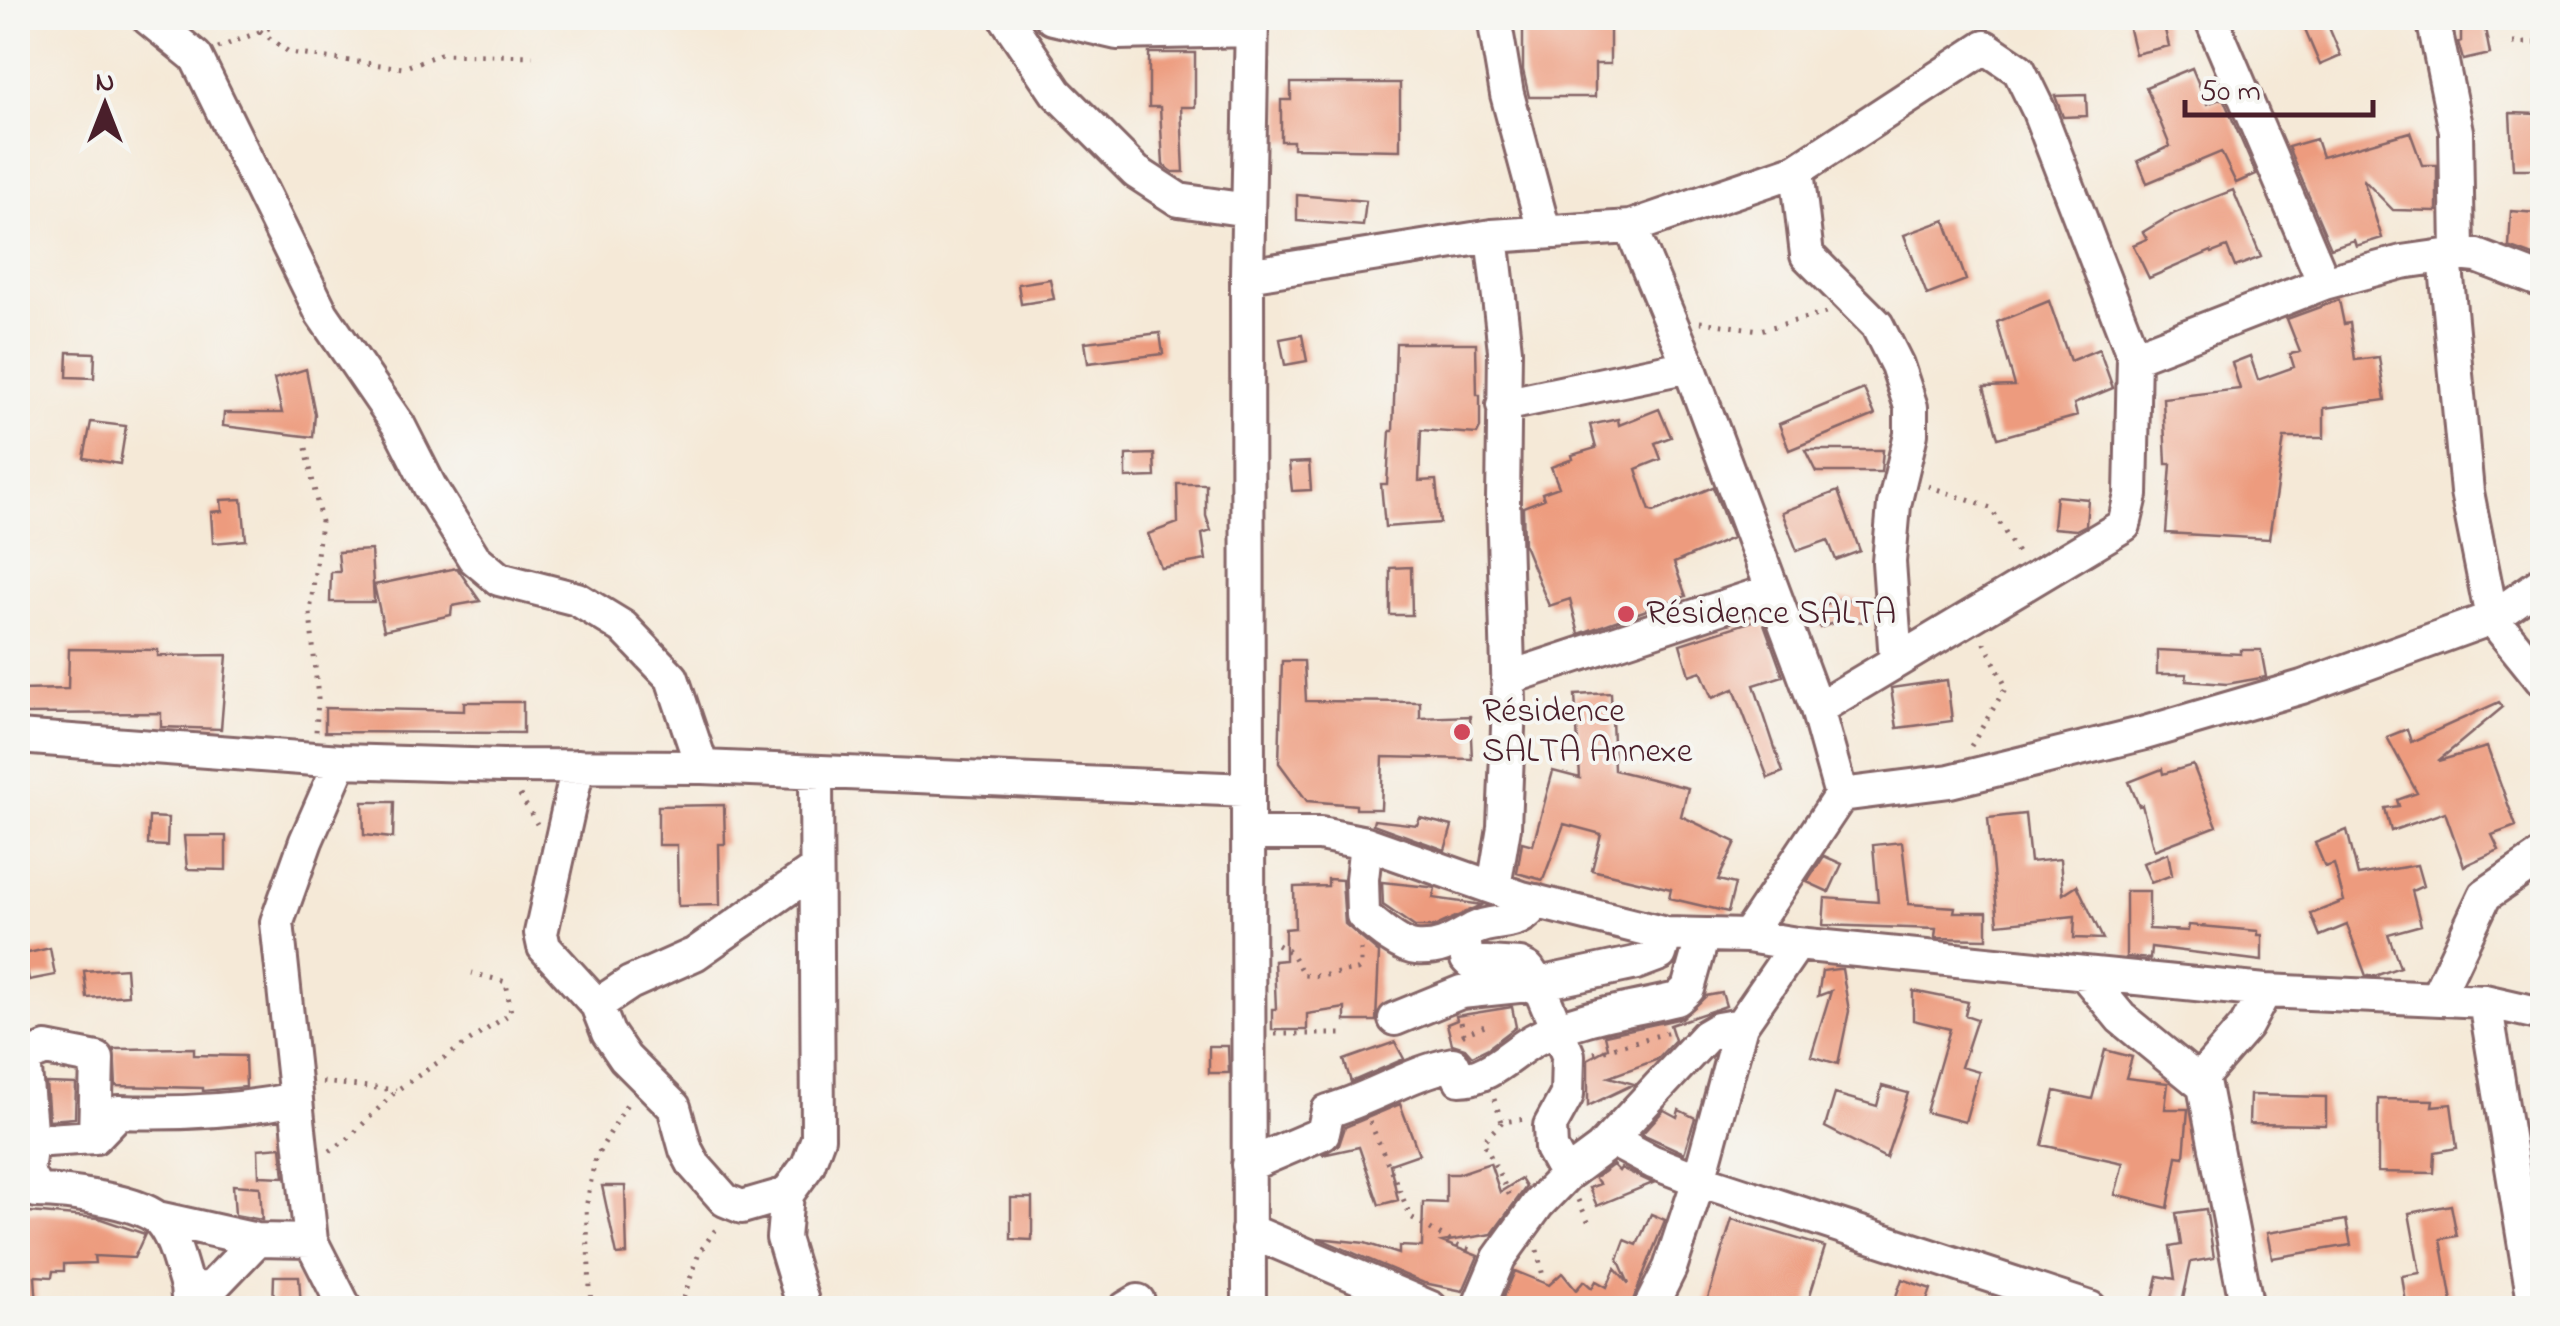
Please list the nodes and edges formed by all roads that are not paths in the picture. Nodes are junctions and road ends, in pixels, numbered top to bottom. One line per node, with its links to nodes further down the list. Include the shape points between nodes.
1 (148, 18): 31 (street, via 196,56 322,314 398,426 474,558 499,579 577,599 623,628 672,678)
2 (1006, 18): 10 (street, via 1056,92 1136,172 1179,200)
3 (1052, 18): 7 (street, via 1116,33)
4 (1494, 18): 12 (street)
5 (2212, 18): 17 (street)
6 (2432, 18): 14 (street, via 2456,130)
7 (1252, 24): 10 (street)
8 (1984, 32): 9 (street); 18 (street, via 2019,70 2038,110)
9 (1797, 170): 11 (street); 24 (street, via 1807,255 1884,338 1911,406 1890,562)
10 (1248, 210): 15 (street)
11 (1631, 226): 12 (street); 19 (street)
12 (1544, 231): 13 (street)
13 (1492, 236): 15 (street); 20 (street, via 1506,350)
14 (2452, 255): 16 (street, via 2477,256); 17 (street); 23 (street, via 2467,492)
15 (1247, 274): 33 (street)
16 (2542, 281)
17 (2324, 283): 18 (street)
18 (2134, 357): 24 (street, via 2131,495 2124,525)
19 (1688, 366): 20 (street); 22 (street)
20 (1504, 405): 25 (street)
21 (2542, 583): 23 (street)
22 (1772, 591): 25 (street); 27 (street)
23 (2492, 618): 26 (street); 34 (street, via 2302,688 2145,732 1950,781)
24 (1896, 662): 27 (street)
25 (1508, 678): 39 (street, via 1504,827)
26 (2542, 680)
27 (1817, 708): 34 (street)
28 (18, 737): 29 (street)
29 (327, 759): 30 (street); 58 (street, via 277,922)
30 (578, 766): 31 (street); 51 (street, via 541,933 544,947)
31 (702, 767): 32 (street)
32 (816, 772): 33 (street); 38 (street)
33 (1248, 790): 35 (street)
34 (1841, 795): 43 (street)
35 (1249, 834): 36 (street, via 1320,834); 62 (street)
36 (1366, 844): 39 (street); 44 (street, via 1363,916 1409,947)
37 (2542, 856): 49 (street, via 2486,895)
38 (816, 869): 51 (street, via 695,954); 65 (street, via 818,1138)
39 (1494, 887): 40 (street)
40 (1536, 900): 41 (street); 44 (street, via 1512,921)
41 (1666, 934): 42 (street); 47 (street, via 1660,954)
42 (1703, 935): 43 (street); 55 (street, via 1684,995)
43 (1748, 936): 45 (street)
44 (1464, 938): 47 (street, via 1470,962 1520,965)
45 (1797, 944): 46 (street); 54 (street)
46 (2084, 973): 48 (street); 57 (street, via 2121,1018)
47 (1538, 984): 53 (street, via 1461,992); 55 (street)
48 (2265, 991): 49 (street); 57 (street, via 2246,1026)
49 (2436, 996): 50 (street)
50 (2486, 1001): 52 (street); 71 (street)
51 (597, 1005): 65 (street, via 608,1033 674,1108 694,1164 732,1205)
52 (2542, 1014)
53 (1395, 1019)
54 (1729, 1027): 60 (street, via 1706,1036); 64 (street)
55 (1562, 1043): 62 (street, via 1534,1040 1463,1080 1450,1064 1328,1111 1323,1133); 63 (street, via 1567,1096 1550,1126)
56 (21, 1055): 59 (street, via 46,1049 97,1059); 61 (street)
57 (2199, 1080): 79 (street)
58 (295, 1099): 59 (street, via 168,1114 119,1112); 69 (street)
59 (95, 1137): 61 (street)
60 (1610, 1139): 63 (street); 64 (street)
61 (31, 1140): 66 (street, via 27,1172 36,1190)
62 (1248, 1164): 67 (street)
63 (1566, 1175): 76 (street, via 1499,1258)
64 (1699, 1180): 77 (street); 78 (street)
65 (787, 1194): 73 (street, via 784,1238)
66 (158, 1218): 68 (street); 70 (street)
67 (1248, 1230): 74 (street); 75 (street)
68 (258, 1240): 69 (street); 70 (street, via 210,1289)
69 (311, 1241): 72 (street)
70 (188, 1298)
71 (2531, 1306)
72 (344, 1308)
73 (804, 1308)
74 (1249, 1308)
75 (1431, 1308)
76 (1478, 1308)
77 (1650, 1308)
78 (2090, 1308)
79 (2247, 1308)

